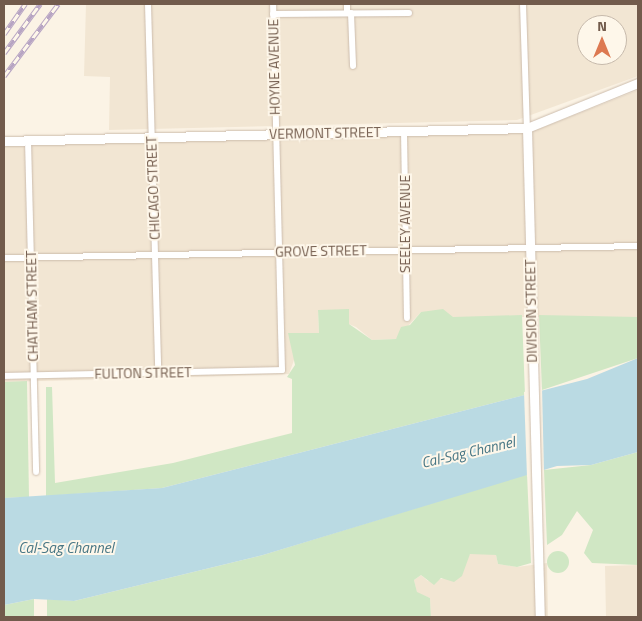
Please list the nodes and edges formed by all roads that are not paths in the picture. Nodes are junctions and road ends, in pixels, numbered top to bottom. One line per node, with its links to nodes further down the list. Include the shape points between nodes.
1 (148, 4): 13 (street, CHICAGO STREET)
2 (273, 4): 7 (street, HOYNE AVENUE)
3 (347, 4): 6 (street)
4 (523, 4): 10 (street, DIVISION STREET)
5 (409, 12): 6 (street)
6 (349, 13): 7 (street); 8 (street)
7 (273, 14): 12 (street, HOYNE AVENUE)
8 (353, 66)
9 (638, 83): 10 (street, VERMONT STREET)
10 (527, 128): 11 (street, VERMONT STREET); 17 (street, DIVISION STREET)
11 (404, 131): 12 (street, VERMONT STREET); 18 (street, SEELEY AVENUE)
12 (276, 134): 13 (street, VERMONT STREET); 19 (street, HOYNE AVENUE)
13 (151, 137): 14 (street, VERMONT STREET); 20 (street, CHICAGO STREET)
14 (28, 140): 15 (street, VERMONT STREET); 21 (street, CHATHAM STREET)
15 (4, 141)
16 (638, 246): 17 (street, GROVE STREET)
17 (530, 247): 18 (street, GROVE STREET); 29 (street, DIVISION STREET)
18 (405, 249): 19 (street, GROVE STREET); 23 (street, SEELEY AVENUE)
19 (279, 252): 20 (street, GROVE STREET); 24 (street, HOYNE AVENUE)
20 (155, 255): 21 (street, GROVE STREET); 25 (street, CHICAGO STREET)
21 (31, 257): 22 (street, GROVE STREET); 26 (street, CHATHAM STREET)
22 (4, 258)
23 (407, 318)
24 (282, 370): 25 (street, FULTON STREET)
25 (158, 372): 26 (street, FULTON STREET)
26 (34, 375): 27 (street, FULTON STREET); 28 (street, CHATHAM STREET)
27 (4, 376)
28 (36, 472)
29 (540, 617)

